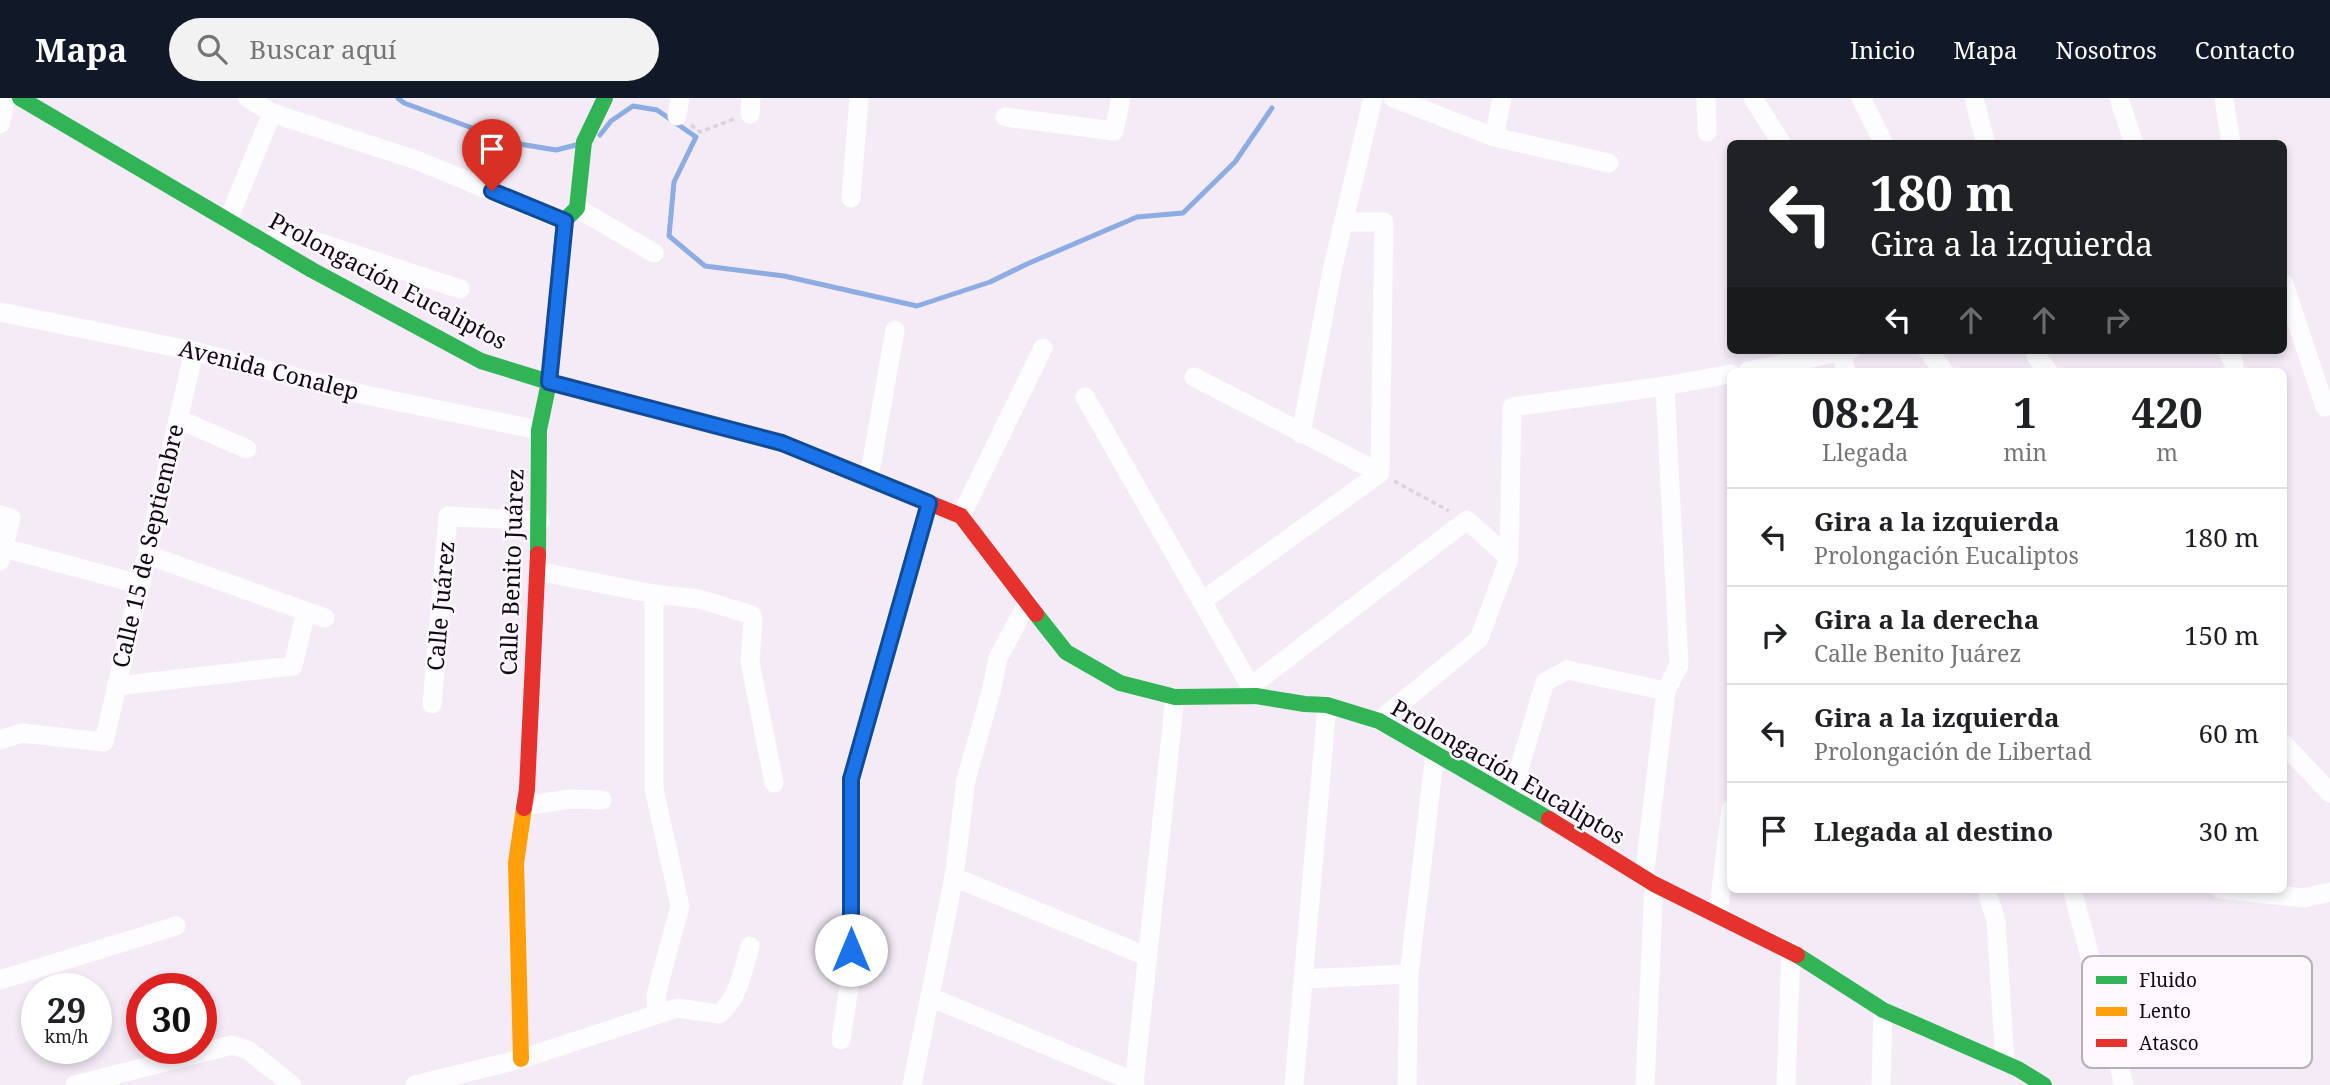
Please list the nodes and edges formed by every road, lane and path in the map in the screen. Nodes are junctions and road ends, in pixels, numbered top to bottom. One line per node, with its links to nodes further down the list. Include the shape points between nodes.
1 (6, 98): 20 (street)
2 (20, 98): 31 (street, Prolongación Eucaliptos)
3 (248, 98): 18 (street)
4 (606, 98): 30 (street, Calle Benito Juárez, via 584,142)
5 (859, 98): 29 (street)
6 (1121, 98): 19 (street, via 1114,131)
7 (1373, 98): 32 (street)
8 (1393, 98): 22 (street)
9 (1502, 98): 22 (street)
10 (1706, 98): 21 (street)
11 (1753, 98): 23 (street)
12 (1861, 98): 24 (street)
13 (1974, 98): 25 (street)
14 (2119, 98): 26 (street)
15 (2224, 98): 27 (street)
16 (750, 106): 17 (path, via 701,132)
17 (679, 107)
18 (272, 113): 30 (street); 31 (street)
19 (1005, 117)
20 (0, 124)
21 (1707, 132)
22 (1494, 137): 28 (street)
23 (1779, 140)
24 (1882, 140)
25 (1985, 140)
26 (2133, 140)
27 (2230, 140)
28 (1609, 163)
29 (851, 198)
30 (571, 214): 34 (street); 47 (street, Calle Benito Juárez)
31 (228, 220): 33 (street, Prolongación Eucaliptos)
32 (1344, 222): 53 (street); 55 (street, via 1384,222)
33 (264, 242): 35 (street, via 296,235); 47 (street, Prolongación Eucaliptos, via 481,361)
34 (654, 253)
35 (460, 289)
36 (2287, 293): 50 (street)
37 (0, 312): 40 (street, Avenida Conalep)
38 (895, 330): 56 (street)
39 (1043, 348): 58 (street)
40 (194, 351): 51 (street, Calle 15 de Septiembre); 52 (street, Avenida Conalep, via 365,395)
41 (1835, 354): 43 (street)
42 (1930, 354): 44 (street)
43 (1792, 367)
44 (1942, 368)
45 (1727, 375): 48 (street)
46 (1195, 377): 53 (street)
47 (549, 382): 52 (street, Calle Benito Juárez); 56 (street, Prolongación Eucaliptos, via 782,443)
48 (1665, 386): 64 (street, via 1512,407); 74 (street, via 1679,665)
49 (1085, 397): 68 (street)
50 (2325, 407)
51 (178, 419): 54 (street); 63 (street, Calle 15 de Septiembre)
52 (539, 430): 61 (street, Calle Benito Juárez)
53 (1301, 434): 55 (street)
54 (247, 449)
55 (1380, 473): 60 (path); 68 (street)
56 (869, 478): 57 (street, Prolongación Eucaliptos)
57 (929, 503): 58 (street, Prolongación Eucaliptos); 106 (street, via 851,779 851,974)
58 (961, 516): 69 (street, Prolongación Eucaliptos)
59 (6, 517): 62 (street)
60 (1466, 520): 64 (street); 73 (street)
61 (540, 521): 65 (street, Calle Benito Juárez); 76 (street, Calle Juárez, via 448,516)
62 (2, 554): 66 (street)
63 (148, 555): 66 (street, Calle 15 de Septiembre); 70 (street)
64 (1509, 558): 78 (street, via 1479,639)
65 (537, 571): 67 (street); 86 (street, Calle Benito Juárez)
66 (139, 584): 72 (street, Calle 15 de Septiembre)
67 (654, 594): 82 (street, via 699,598 752,615 750,662); 105 (street, via 654,789 680,906 656,995)
68 (1202, 601): 73 (street)
69 (1028, 602): 75 (street, Prolongación Eucaliptos, via 1066,652 1120,683); 88 (street, via 998,658 966,780)
70 (306, 611): 71 (street); 72 (street, via 293,666)
71 (325, 618)
72 (116, 687): 79 (street, Calle 15 de Septiembre, via 104,742 22,733)
73 (1253, 691): 75 (street, Prolongación Eucaliptos); 77 (street, Prolongación Eucaliptos)
74 (1666, 691): 84 (street, via 1567,670 1545,682); 89 (street)
75 (1175, 697): 98 (street)
76 (432, 704)
77 (1327, 705): 78 (street, Prolongación Eucaliptos); 101 (street)
78 (1379, 722): 81 (street, Prolongación Eucaliptos)
79 (0, 740)
80 (2287, 747): 83 (street)
81 (1435, 753): 84 (street, Prolongación Eucaliptos); 100 (street)
82 (774, 783)
83 (2330, 793)
84 (1511, 796): 89 (street, Prolongación Eucaliptos)
85 (602, 800): 86 (street)
86 (524, 806): 107 (street, Calle Benito Juárez, via 516,863)
87 (1727, 841): 94 (street)
88 (954, 877): 98 (street); 103 (street)
89 (1649, 881): 94 (street, Prolongación Eucaliptos); 117 (street)
90 (2330, 892): 93 (street, via 2303,898)
91 (1987, 893): 109 (street, via 1996,920)
92 (2073, 893): 99 (street)
93 (2257, 893)
94 (1718, 914): 97 (street, Prolongación Eucaliptos)
95 (176, 926): 102 (street)
96 (750, 946): 105 (street, via 734,995 719,1014 677,1008)
97 (1791, 951): 104 (street, Prolongación Eucaliptos); 118 (street)
98 (1146, 956): 110 (street)
99 (2090, 956)
100 (1409, 974): 101 (street); 116 (street)
101 (1303, 979): 115 (street)
102 (0, 980)
103 (930, 997): 110 (street); 114 (street)
104 (1883, 1010): 109 (street, Prolongación Eucaliptos); 119 (street)
105 (657, 1015): 107 (street)
106 (841, 1040)
107 (521, 1059): 113 (street)
108 (2119, 1068): 121 (street)
109 (2014, 1073): 120 (street, Prolongación Eucaliptos)
110 (1134, 1084)
111 (75, 1085): 112 (street, via 232,1045 248,1050)
112 (292, 1085)
113 (415, 1085)
114 (912, 1085)
115 (1294, 1085)
116 (1407, 1085)
117 (1645, 1085)
118 (1786, 1085)
119 (1881, 1085)
120 (2043, 1085)
121 (2124, 1085)

